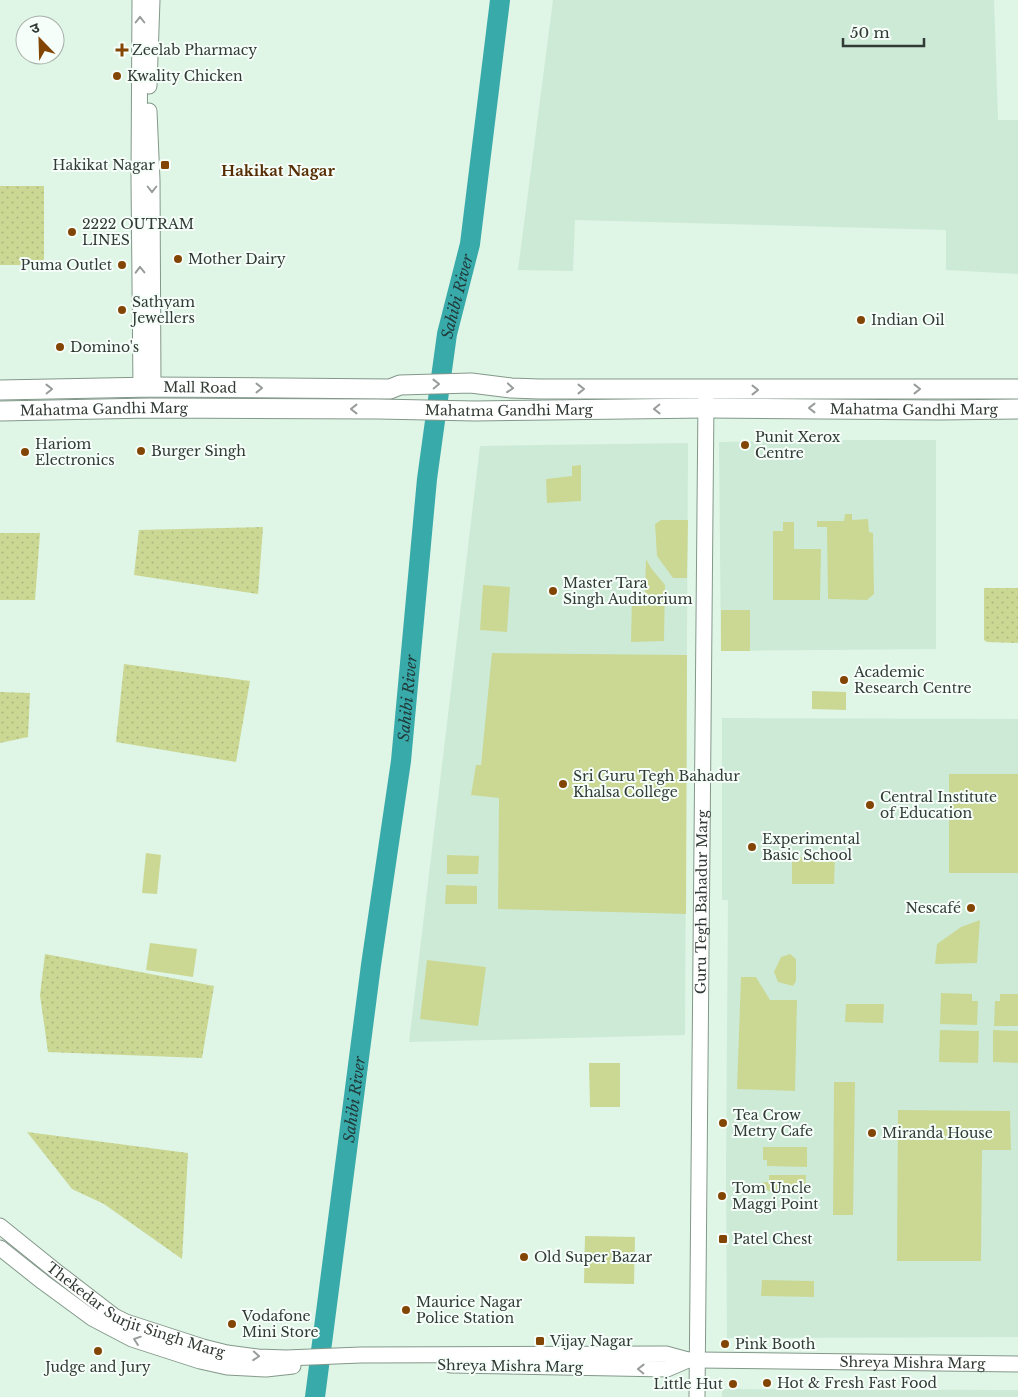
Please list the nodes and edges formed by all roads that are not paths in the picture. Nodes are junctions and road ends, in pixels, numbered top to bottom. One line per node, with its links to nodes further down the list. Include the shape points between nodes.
1 (140, 0): 5 (street, one-way to 1, via 139,188)
2 (152, 0): 5 (street, one-way to 5)
3 (480, 384): 4 (main road, Mahatma Gandhi Marg, one-way to 3); 8 (main road, Mahatma Gandhi Marg, one-way to 8); 11 (main road)
4 (400, 385): 5 (main road, Mall Road, one-way to 4, via 390,389)
5 (147, 388): 7 (main road, Mall Road, one-way to 5)
6 (1018, 389): 8 (main road, Mahatma Gandhi Marg, one-way to 6)
7 (0, 390)
8 (706, 399): 9 (main road, Mahatma Gandhi Marg, one-way to 8, via 940,410); 11 (main road, Mahatma Gandhi Marg, one-way to 11); 14 (street, Guru Tegh Bahadur Marg)
9 (1018, 409)
10 (0, 411): 11 (main road, Mahatma Gandhi Marg, one-way to 10, via 150,408)
11 (481, 411)
12 (0, 1226): 15 (street, Thekedar Surjit Singh Marg, one-way to 15, via 56,1272 126,1322 203,1347)
13 (0, 1248): 15 (street, Thekedar Surjit Singh Marg, one-way to 13, via 266,1369 227,1367 132,1339 92,1318)
14 (693, 1360): 15 (street, Shreya Mishra Marg, via 667,1369 361,1360); 16 (street, Shreya Mishra Marg); 17 (street, Guru Tegh Bahadur Marg)
15 (286, 1362)
16 (1018, 1364)
17 (697, 1397)

